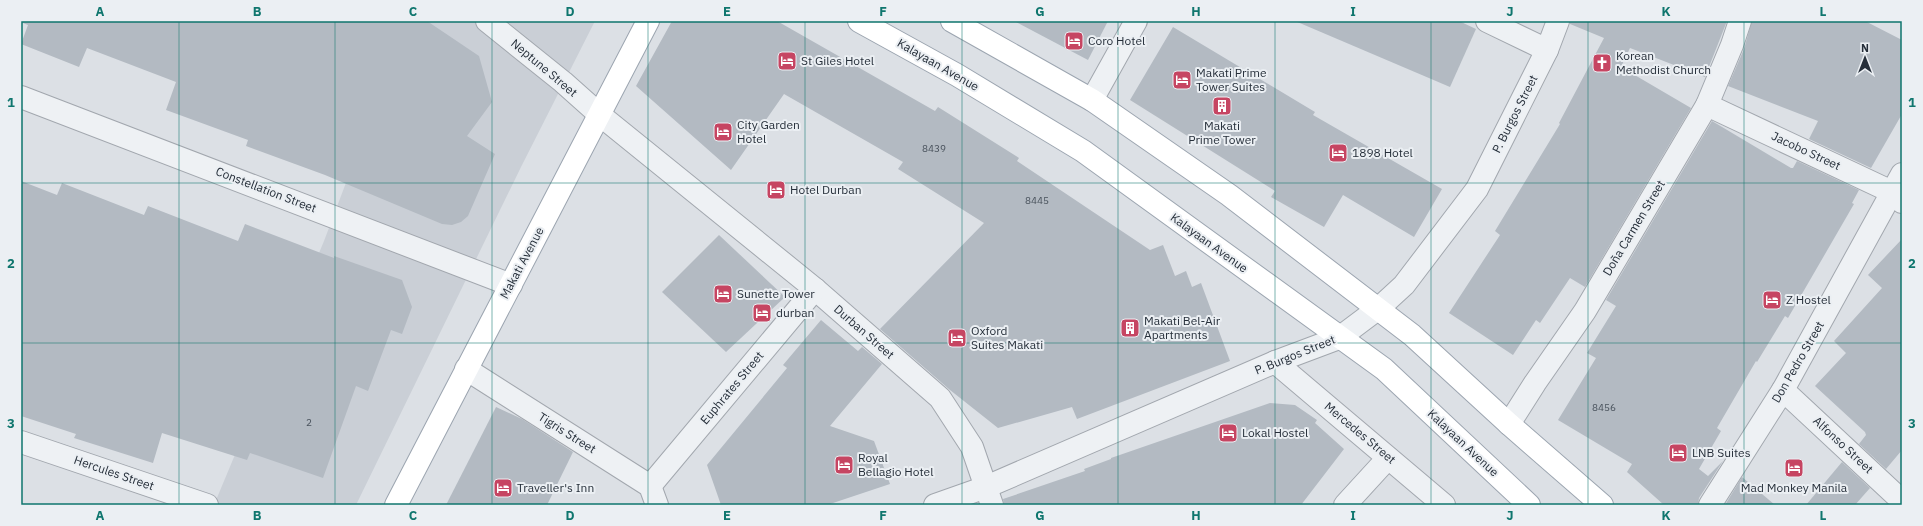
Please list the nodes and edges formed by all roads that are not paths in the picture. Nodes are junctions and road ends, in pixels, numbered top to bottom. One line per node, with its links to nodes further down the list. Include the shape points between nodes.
1 (487, 21): 13 (street, Neptune Street)
2 (648, 21): 13 (main road, Makati Avenue)
3 (859, 21): 18 (main road, Kalayaan Avenue, via 957,75 1083,150)
4 (952, 21): 11 (main road)
5 (1136, 21): 11 (street)
6 (1487, 21): 9 (street)
7 (1558, 21): 9 (street, P. Burgos Street)
8 (1740, 21): 12 (street, Doña Carmen Street)
9 (1547, 50): 17 (street, P. Burgos Street, via 1477,189 1404,284)
10 (21, 97): 15 (street, Constellation Street)
11 (1092, 100): 17 (main road, via 1229,195)
12 (1707, 105): 14 (street, Jacobo Street); 22 (street, Doña Carmen Street, via 1585,311)
13 (600, 115): 15 (main road, Makati Avenue); 16 (street, Durban Street)
14 (1899, 189): 21 (street, Don Pedro Street)
15 (511, 285): 20 (main road, Makati Avenue)
16 (815, 289): 25 (street, Euphrates Street); 26 (street, Durban Street, via 940,398 972,447)
17 (1380, 308): 18 (street, P. Burgos Street); 22 (main road)
18 (1339, 338): 19 (street, P. Burgos Street); 33 (main road, Kalayaan Avenue, via 1384,370)
19 (1276, 362): 24 (street, Mercedes Street); 26 (street, P. Burgos Street)
20 (466, 370): 25 (street, Tigris Street); 29 (main road, Makati Avenue)
21 (1783, 390): 27 (street, Alfonso Street); 35 (street, Don Pedro Street)
22 (1509, 424): 34 (main road)
23 (21, 442): 28 (street, Hercules Street)
24 (1388, 458): 31 (street); 32 (street, Mercedes Street)
25 (653, 496)
26 (989, 496): 30 (street, P. Burgos Street)
27 (1902, 501)
28 (207, 505)
29 (396, 505)
30 (935, 505)
31 (1345, 505)
32 (1444, 505)
33 (1529, 505)
34 (1602, 505)
35 (1710, 505)

